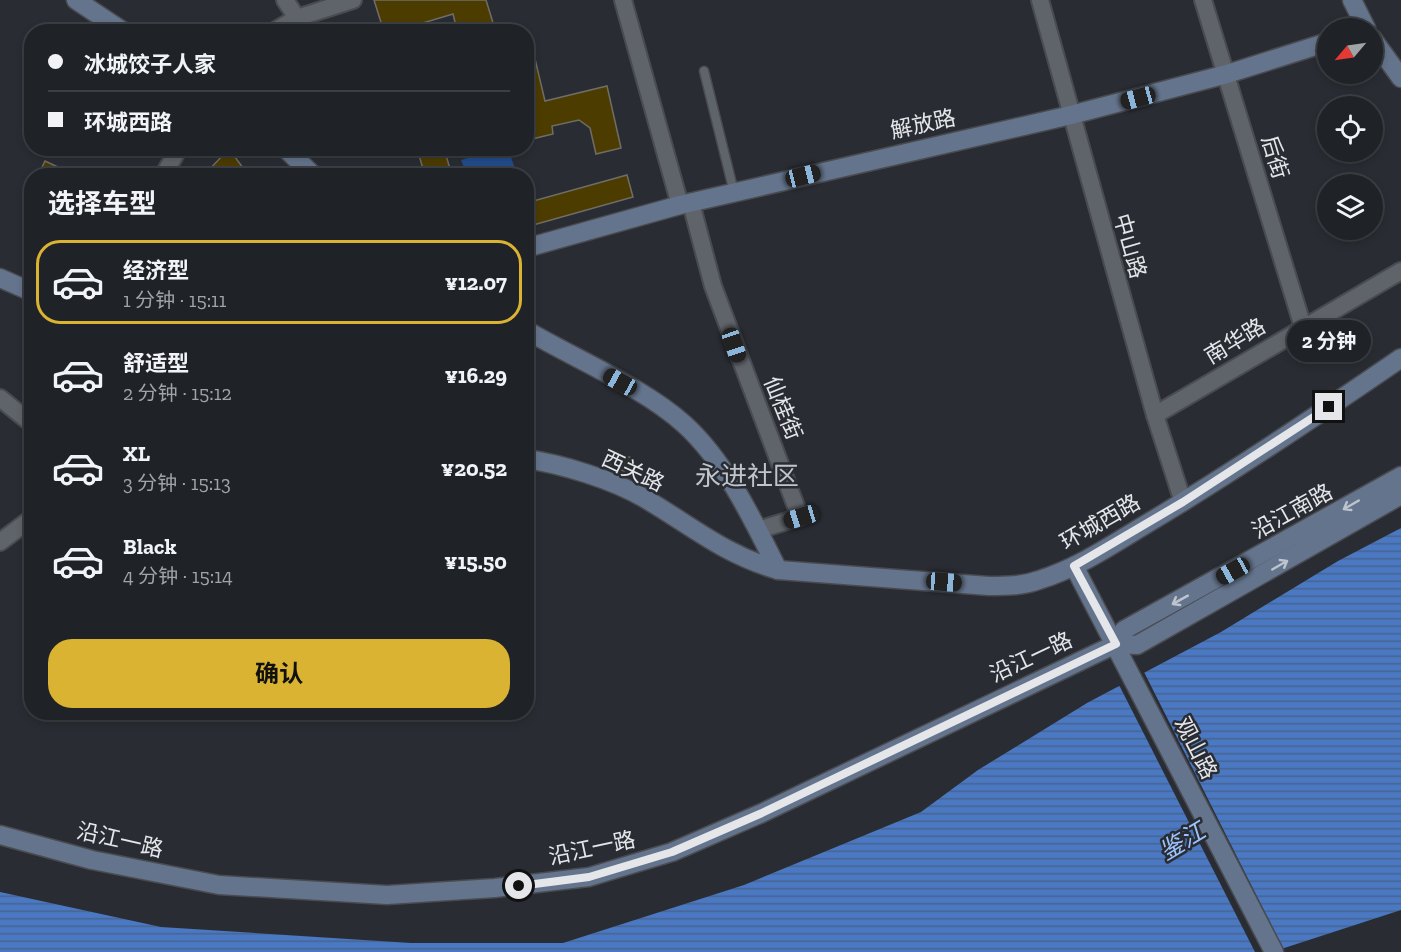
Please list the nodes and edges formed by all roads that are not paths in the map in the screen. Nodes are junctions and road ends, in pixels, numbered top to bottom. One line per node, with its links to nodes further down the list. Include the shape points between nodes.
1 (76, 0): 10 (street)
2 (285, 0): 8 (street)
3 (353, 0): 8 (street)
4 (623, 0): 21 (street, 仙桂街)
5 (1040, 0): 17 (street, 中山路)
6 (1203, 0): 15 (street, 后街)
7 (1352, 0): 9 (street)
8 (297, 18): 11 (street)
9 (1361, 18)
10 (112, 24)
11 (287, 24)
12 (1317, 45): 15 (street, 解放路)
13 (1383, 53): 16 (street)
14 (704, 71): 20 (lane)
15 (1227, 74): 17 (street, 解放路); 26 (street, 后街)
16 (1401, 78)
17 (1071, 115): 20 (street, 解放路); 30 (street, 中山路)
18 (293, 156): 19 (street)
19 (306, 168)
20 (734, 192): 21 (street, 解放路)
21 (686, 204): 22 (street, 解放路); 37 (street, 仙桂街, via 801,517)
22 (534, 246)
23 (1401, 271): 26 (street, 南华路)
24 (0, 278): 25 (street)
25 (24, 288)
26 (1304, 327): 30 (street, 南华路)
27 (534, 335): 37 (street, via 683,423 720,465)
28 (1401, 358): 35 (street, 环城西路)
29 (0, 398): 31 (street)
30 (1155, 415): 35 (street, 中山路)
31 (24, 418)
32 (534, 460): 40 (street, 西关路, via 630,491 721,548)
33 (1401, 476): 41 (street, 沿江南路, one-way to 41, via 1125,630)
34 (1401, 495): 41 (street, 沿江南路, one-way to 34, via 1137,645 1155,637)
35 (1183, 502): 39 (street, 环城西路)
36 (24, 524): 38 (street)
37 (758, 530): 40 (street)
38 (0, 542)
39 (1074, 566): 40 (street, 环城西路, via 1036,581 1006,586); 41 (street, 观山路)
40 (778, 570)
41 (1116, 644): 42 (street, 沿江一路, via 762,813 672,852 589,877 387,895 219,885 92,860); 43 (street, 观山路)
42 (0, 835)
43 (1274, 952)

